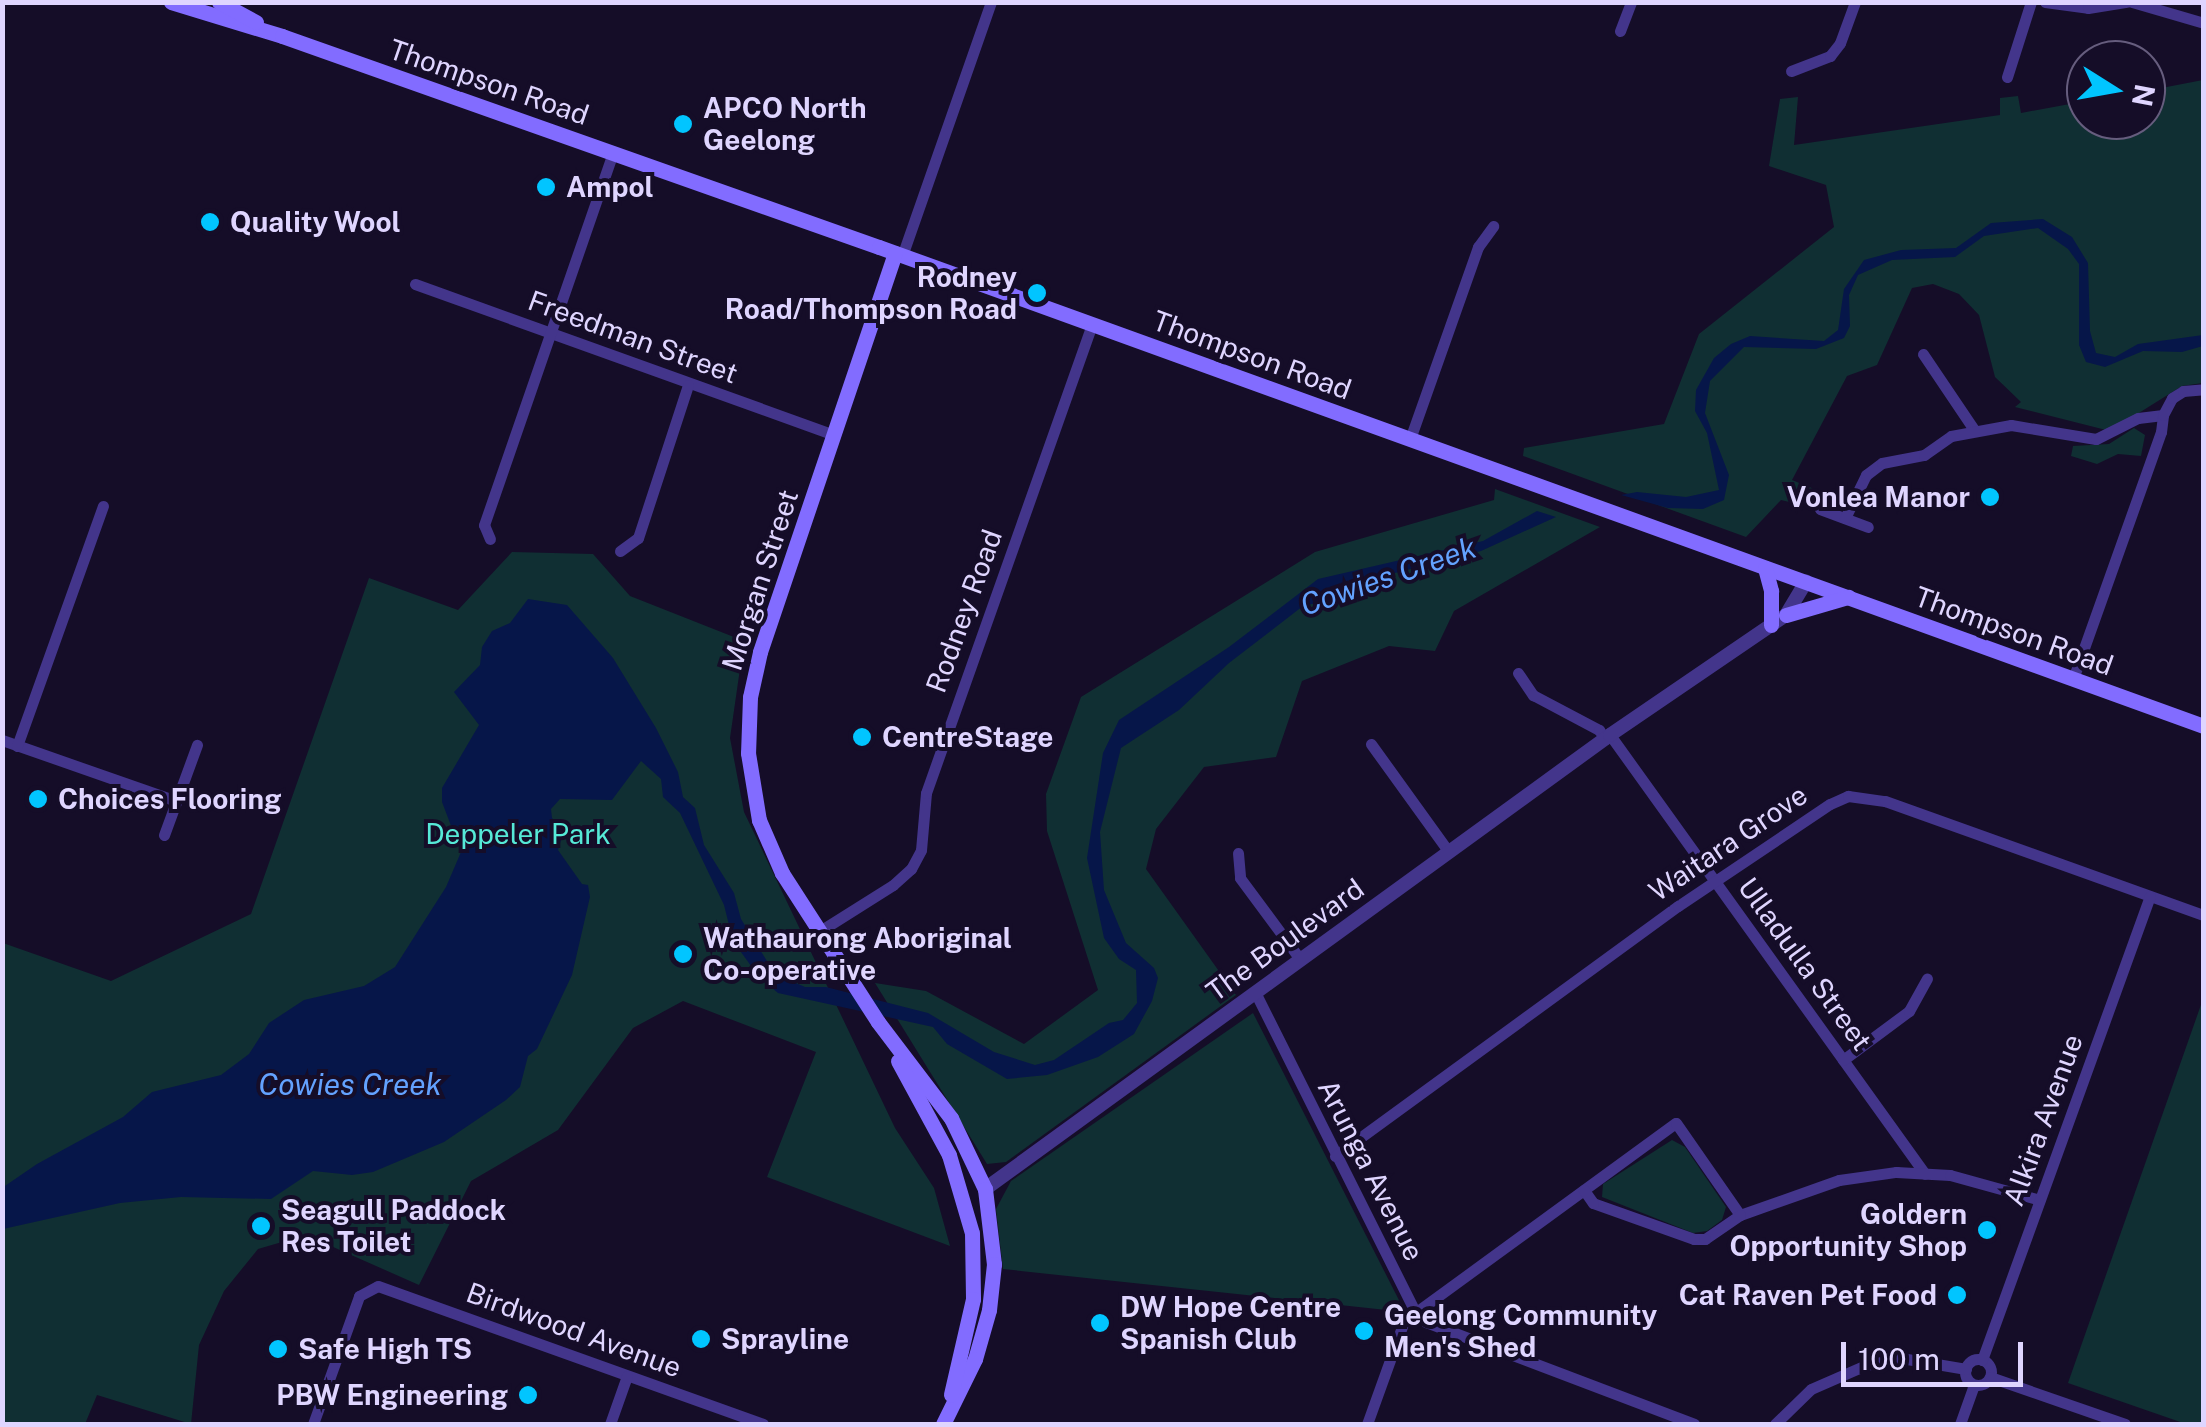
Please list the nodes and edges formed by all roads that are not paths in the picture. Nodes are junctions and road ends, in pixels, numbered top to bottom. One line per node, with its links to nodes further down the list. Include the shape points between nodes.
1 (171, 2): 11 (main road, Thompson Road)
2 (219, 2): 11 (main road, Thompson Road)
3 (991, 2): 16 (street, Morgan Street)
4 (1630, 2): 10 (street)
5 (1855, 2): 12 (street, via 1830,56)
6 (2031, 2): 13 (street)
7 (2045, 2): 8 (street, via 2088,8)
8 (2129, 2): 9 (street)
9 (2202, 23)
10 (1620, 31)
11 (282, 36): 14 (main road, Thompson Road)
12 (1791, 71)
13 (2007, 77)
14 (613, 153): 16 (main road, Thompson Road); 19 (street)
15 (1493, 226): 26 (street, via 1478,247)
16 (898, 254): 18 (main road, Thompson Road); 25 (main road, Morgan Street)
17 (415, 284): 19 (street, Freedman Street)
18 (1092, 324): 26 (main road, Thompson Road); 53 (street, Rodney Road, via 926,793 912,869)
19 (551, 333): 21 (street, Freedman Street); 31 (street, via 484,525)
20 (1923, 354): 24 (street)
21 (688, 385): 25 (street, Freedman Street); 32 (street, via 638,538)
22 (2204, 389): 23 (street, via 2183,391)
23 (2163, 415): 24 (street, via 2138,418 2096,438 2019,426); 39 (street)
24 (1975, 430): 29 (street, via 1950,436 1924,455 1882,463 1866,475)
25 (835, 435): 53 (main road, Morgan Street, via 756,668 747,738 762,830)
26 (1410, 439): 33 (main road, Thompson Road)
27 (103, 506): 45 (street)
28 (1820, 509): 29 (street)
29 (1846, 518): 30 (street)
30 (1868, 526)
31 (490, 539)
32 (620, 552)
33 (1765, 568): 34 (main road, Thompson Road); 37 (main road)
34 (1806, 582): 35 (main road, Thompson Road); 36 (street, The Boulevard)
35 (1848, 598): 36 (main road); 39 (main road, Thompson Road)
36 (1786, 615): 37 (street, The Boulevard)
37 (1771, 625): 41 (street, The Boulevard)
38 (1518, 673): 41 (street, via 1533,695)
39 (2072, 679): 40 (main road, Thompson Road)
40 (2204, 726)
41 (1607, 737): 48 (street, The Boulevard); 50 (street, Ulladulla Street)
42 (2, 740): 45 (street)
43 (197, 744): 46 (street)
44 (1371, 744): 48 (street)
45 (17, 746): 46 (street)
46 (176, 802): 47 (street)
47 (164, 835)
48 (1449, 852): 54 (street, The Boulevard)
49 (1238, 853): 54 (street, via 1240,878)
50 (1715, 882): 51 (street, Waitara Grove, via 1848,796 1885,801); 58 (street, Ulladulla Street); 59 (street, Waitara Grove)
51 (2150, 896): 52 (street, Waitara Grove); 64 (street, Alkira Avenue)
52 (2204, 914)
53 (820, 931): 57 (main road, Morgan Street)
54 (1300, 960): 56 (street, The Boulevard)
55 (1927, 979): 58 (street, via 1909,1011)
56 (1255, 992): 59 (street, Arunga Avenue); 61 (street, The Boulevard)
57 (878, 1022): 61 (main road, Morgan Street, via 951,1118); 63 (main road, Morgan Street)
58 (1843, 1060): 60 (street, Ulladulla Street)
59 (1335, 1156): 66 (street, Arunga Avenue)
60 (1925, 1174): 64 (street); 65 (street, via 1838,1180)
61 (985, 1188): 63 (main road); 75 (main road, via 994,1264 989,1310 976,1359)
62 (1584, 1190): 65 (street, via 1593,1202 1694,1239 1705,1240); 65 (street, via 1676,1120); 66 (street)
63 (965, 1199): 75 (main road, via 974,1293)
64 (2040, 1200): 67 (street, Alkira Avenue)
65 (1740, 1215)
66 (1415, 1311): 76 (street, via 1401,1326); 77 (street, via 1439,1330)
67 (1982, 1360): 68 (street); 70 (street)
68 (1966, 1369): 71 (street); 78 (street, via 1901,1358 1866,1365 1812,1390)
69 (627, 1376): 72 (street, Birdwood Avenue, via 378,1286 359,1296); 73 (street); 74 (street, Birdwood Avenue)
70 (1990, 1377): 71 (street); 80 (street)
71 (1974, 1385): 79 (street)
72 (313, 1424)
73 (610, 1424)
74 (762, 1424)
75 (943, 1424)
76 (1367, 1424)
77 (1694, 1424)
78 (1775, 1424)
79 (1960, 1424)
80 (2124, 1424)

